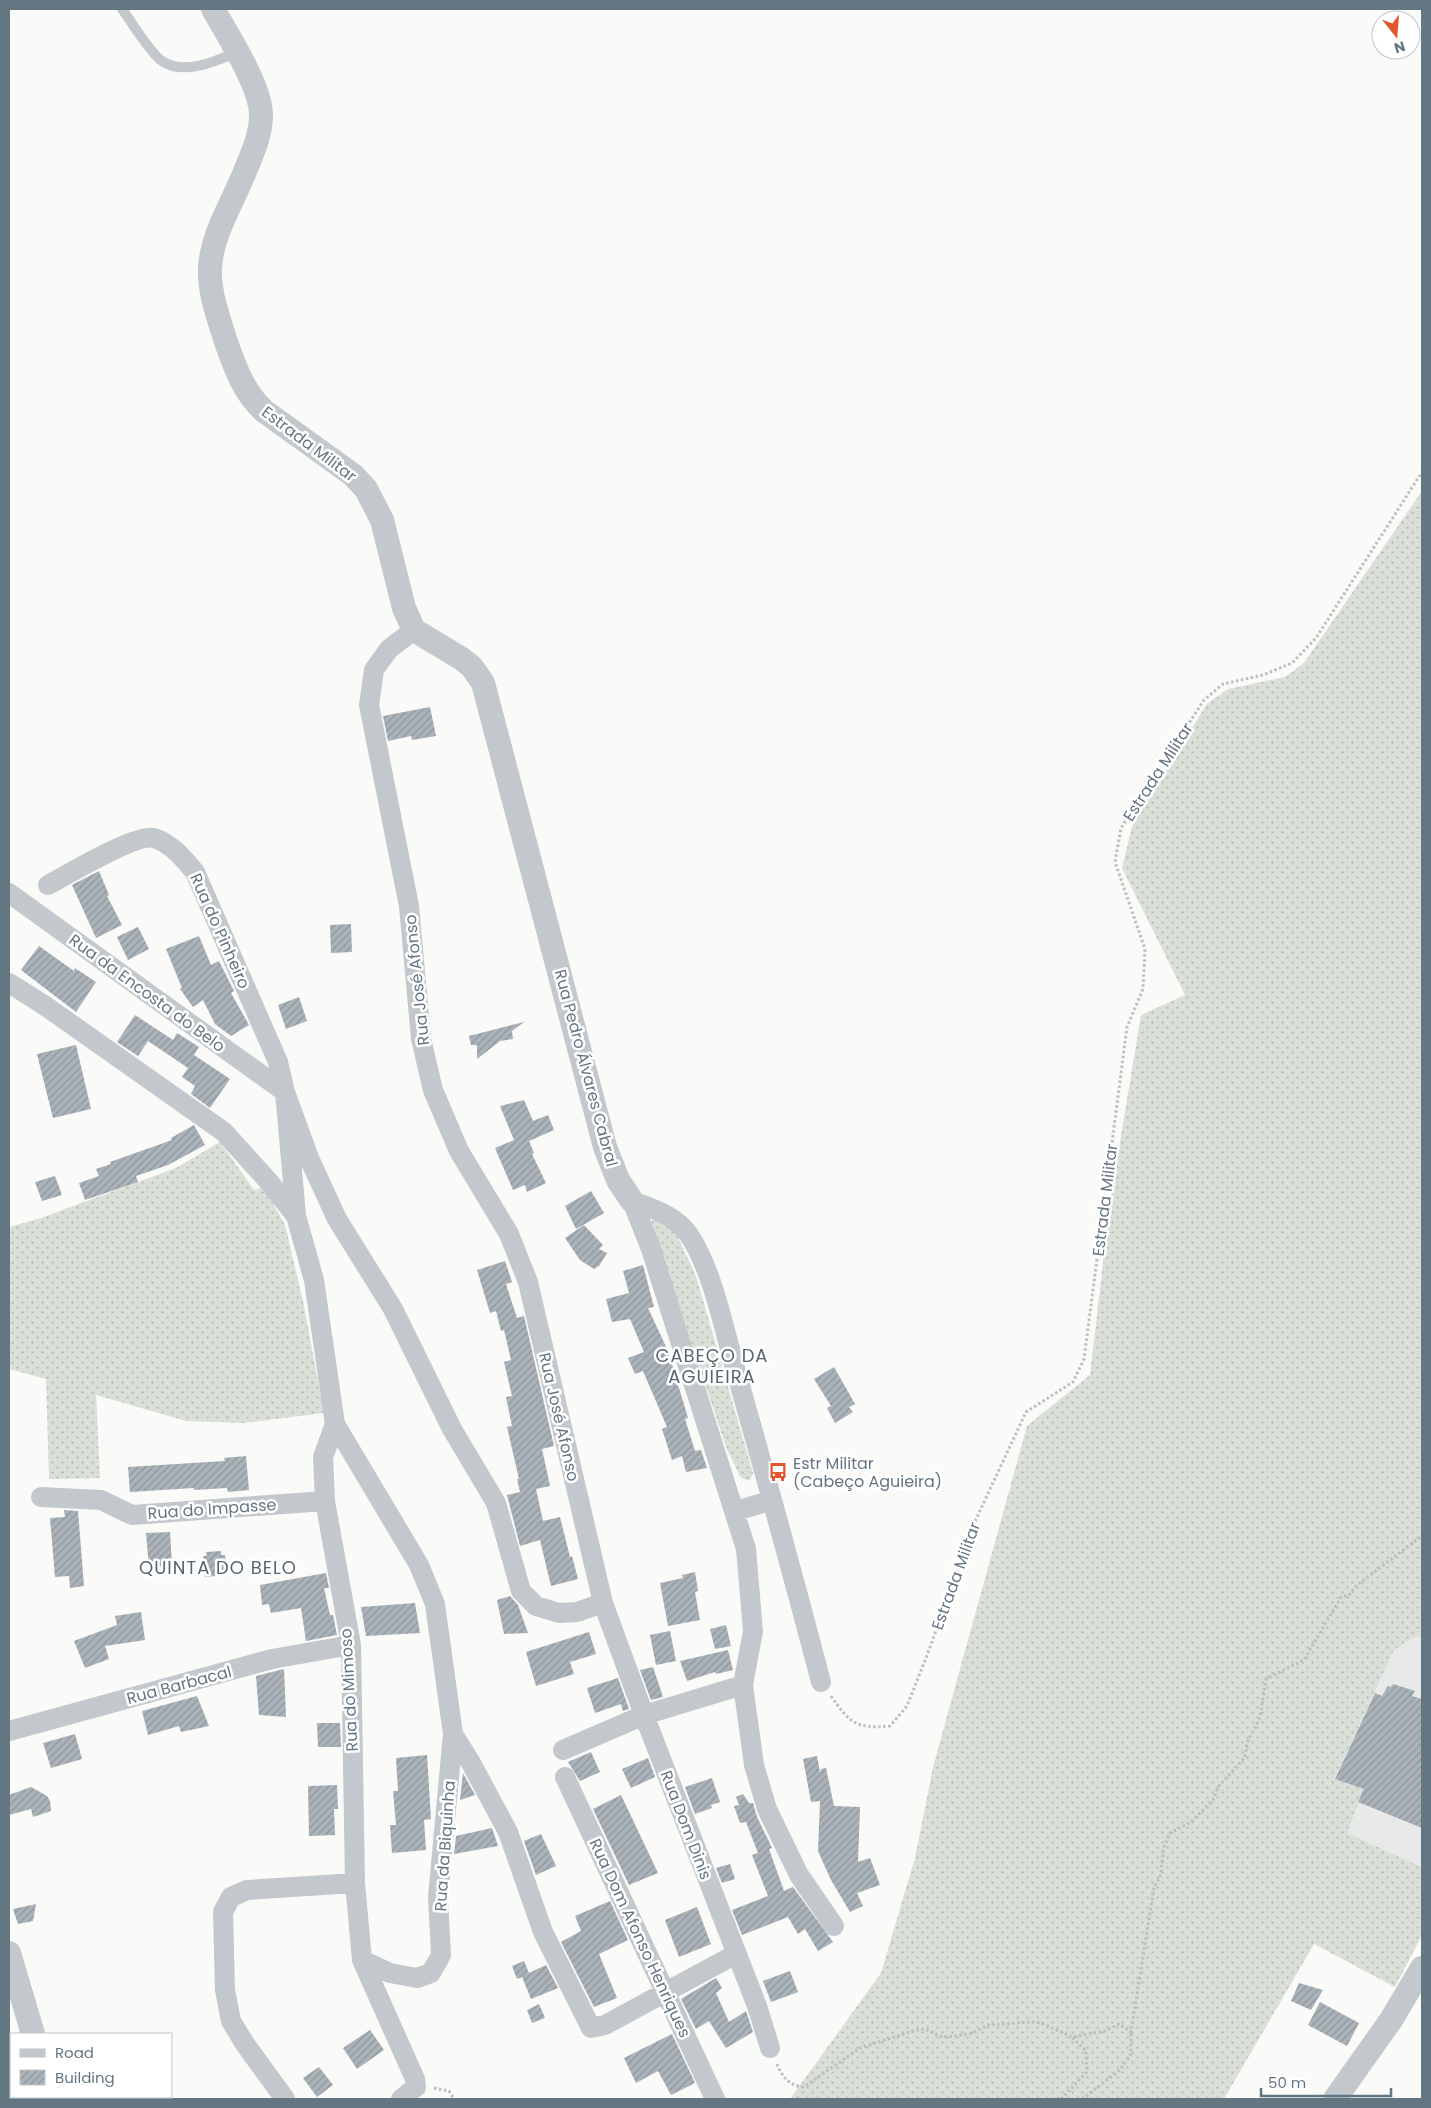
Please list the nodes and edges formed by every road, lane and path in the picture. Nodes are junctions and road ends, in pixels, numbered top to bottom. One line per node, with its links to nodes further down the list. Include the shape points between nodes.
1 (122, 9): 3 (lane, via 162,62 178,66 210,64)
2 (212, 9): 3 (street, Estrada Militar)
3 (237, 52): 5 (street, Estrada Militar, via 256,93 261,116 258,136 211,257 217,312 238,378 253,401 353,475 366,489 382,520 404,608)
4 (1422, 472): 20 (path, Estrada Militar, via 1316,638 1292,663 1262,675 1223,684 1204,700 1121,828 1115,862 1145,949 1143,989 1127,1027 1084,1359 1073,1382 1026,1412 970,1530 907,1706 890,1726 866,1728 845,1716)
5 (414, 630): 10 (street, Rua Pedro Álvares Cabral, via 462,659 483,683 606,1147 618,1180); 18 (street, Rua José Afonso, via 390,649 374,670 369,706 409,906 421,1039 433,1090 459,1151 509,1234 528,1282)
6 (48, 885): 9 (street, Rua do Pinheiro, via 132,841 152,838 173,848 195,872 278,1062)
7 (9, 893): 9 (street, Rua da Encosta do Belo)
8 (9, 983): 11 (street, via 224,1132)
9 (285, 1092): 11 (street); 18 (street, via 337,1219 393,1309 452,1429 496,1503 521,1590 536,1606 559,1613 577,1612)
10 (632, 1201): 14 (street, via 664,1212 679,1224 694,1244 709,1276); 16 (street, Rua Pedro Álvares Cabral)
11 (296, 1216): 12 (street, via 314,1280)
12 (334, 1424): 15 (street, Rua do Mimoso, via 323,1457); 24 (street, via 419,1564 435,1604)
13 (41, 1497): 15 (street, Rua do Impasse, via 101,1500 132,1515)
14 (772, 1500): 16 (street); 20 (street)
15 (325, 1501): 19 (street, Rua do Mimoso)
16 (736, 1512): 21 (street, Rua Pedro Álvares Cabral, via 746,1549 753,1631)
17 (1422, 1536): 34 (path, via 1357,1584 1350,1595 1342,1597 1304,1660 1266,1680 1260,1717 1247,1743 1245,1757 1218,1787 1213,1800 1191,1822 1170,1833 1164,1847 1160,1878 1154,1887)
18 (603, 1603): 22 (street, Rua Dom Dinis)
19 (350, 1645): 23 (street, Rua Barbacal, via 272,1659); 27 (street, Rua do Mimoso)
20 (821, 1682)
21 (742, 1685): 22 (street); 28 (street, Rua Pedro Álvares Cabral, via 754,1765 767,1809 799,1875)
22 (644, 1715): 25 (street); 30 (street, Rua Dom Dinis)
23 (9, 1732)
24 (453, 1734): 31 (street, Rua da Biquinha, via 438,1897 441,1955 431,1973 417,1978 390,1973); 33 (street, via 508,1832 543,1932 591,2028 605,2024)
25 (563, 1750)
26 (565, 1777): 33 (street, Rua Dom Afonso Henriques)
27 (355, 1883): 31 (street, Rua do Mimoso); 39 (street, via 247,1890 231,1897 223,1912 225,1990 231,2021)
28 (834, 1926)
29 (9, 1953): 35 (street)
30 (736, 1954): 33 (street); 37 (street, Rua Dom Dinis)
31 (362, 1960): 38 (street, Rua do Mimoso, via 410,2066)
32 (1422, 1968): 44 (street, via 1391,2020)
33 (664, 1992): 41 (street, Rua Dom Afonso Henriques)
34 (1131, 2032): 36 (path, via 1119,2024 1105,2031); 43 (path, via 1131,2054 1120,2070)
35 (33, 2033)
36 (1072, 2037): 37 (path, via 1031,2022 988,2025 973,2033 942,2037 925,2029 916,2030 860,2048 804,2087 795,2086 781,2074); 42 (path, via 1086,2052 1086,2072)
37 (770, 2048)
38 (408, 2093): 40 (path, via 449,2091)
39 (285, 2099)
40 (454, 2099)
41 (715, 2099)
42 (1061, 2099)
43 (1082, 2099)
44 (1335, 2099)

